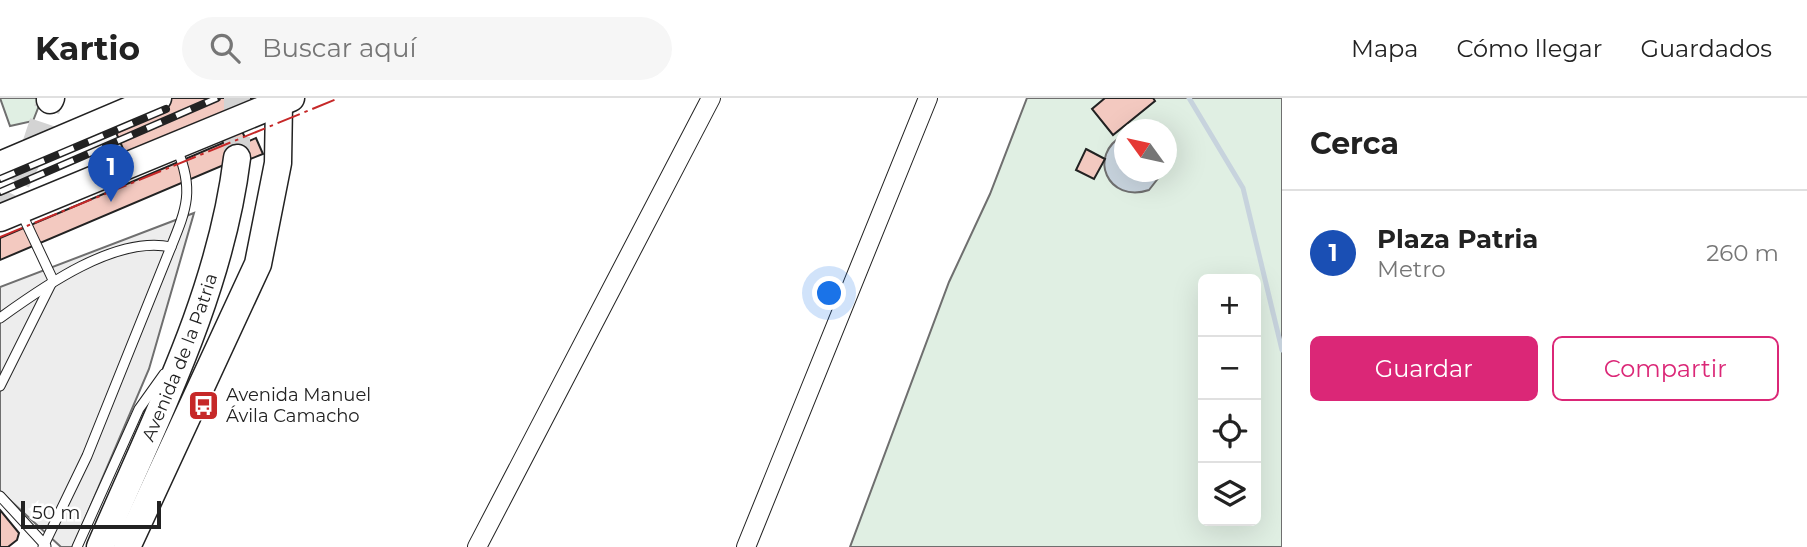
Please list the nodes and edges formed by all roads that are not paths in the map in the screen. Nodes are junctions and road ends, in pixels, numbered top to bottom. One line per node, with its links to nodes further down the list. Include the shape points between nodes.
1 (158, 98): 7 (main road)
2 (711, 98): 21 (street)
3 (928, 98): 22 (street)
4 (285, 101): 5 (main road); 20 (main road, via 258,264)
5 (175, 145): 10 (main road); 11 (lane, via 186,170 188,191)
6 (0, 146): 7 (main road)
7 (27, 154): 9 (main road)
8 (237, 158): 14 (main road, Avenida de la Patria, via 227,229)
9 (0, 165)
10 (9, 214): 12 (lane)
11 (171, 247): 12 (lane, via 153,243); 17 (lane, via 87,456)
12 (54, 280): 13 (lane); 15 (lane)
13 (0, 318)
14 (191, 334): 18 (lane, via 139,410); 19 (main road, Avenida de la Patria)
15 (0, 386)
16 (0, 496): 17 (lane)
17 (45, 546)
18 (77, 547)
19 (100, 547)
20 (127, 547)
21 (477, 547)
22 (746, 547)

